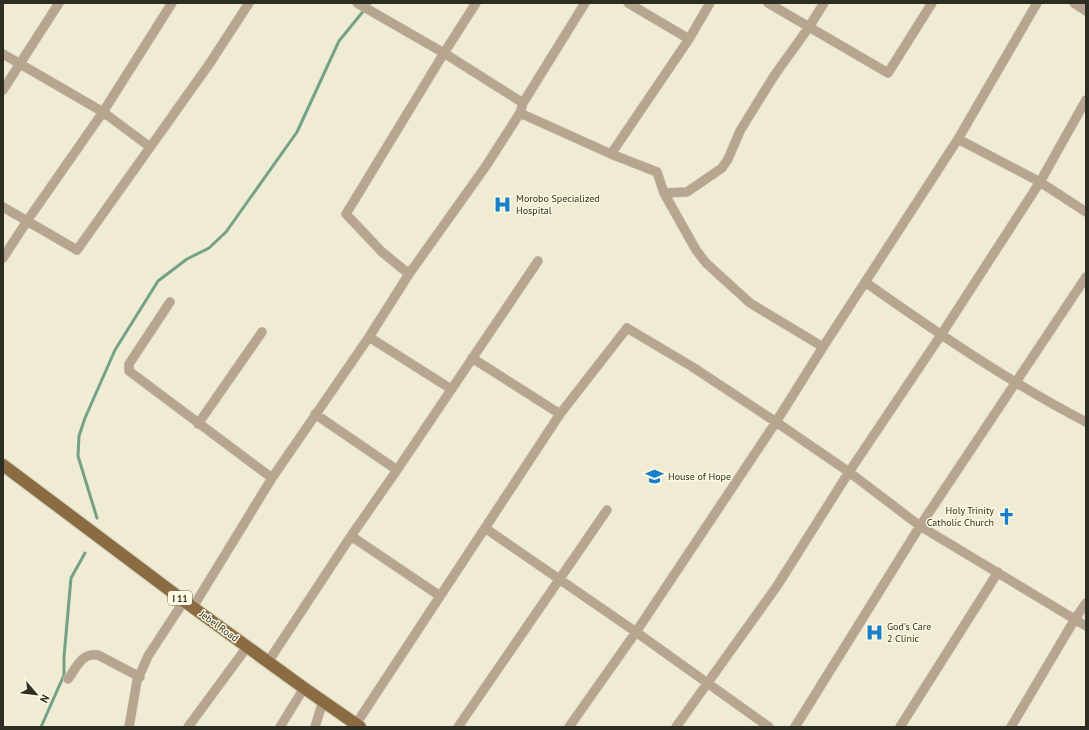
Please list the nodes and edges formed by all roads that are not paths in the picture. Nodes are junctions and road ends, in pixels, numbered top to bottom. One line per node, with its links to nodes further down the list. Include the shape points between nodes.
1 (59, 3): 19 (street)
2 (172, 3): 23 (street)
3 (357, 3): 17 (street)
4 (476, 3): 17 (street)
5 (585, 3): 22 (street)
6 (628, 3): 16 (street)
7 (710, 3): 16 (street)
8 (768, 3): 15 (street)
9 (824, 3): 15 (street)
10 (932, 3): 15 (street, via 888,73)
11 (1037, 3): 25 (street)
12 (1074, 3): 14 (street)
13 (247, 4): 26 (street, via 210,63)
14 (1086, 11)
15 (809, 27): 29 (street, via 774,76 740,131 722,168 687,192)
16 (690, 40): 27 (street)
17 (444, 53): 22 (street); 35 (street, via 346,214 382,252)
18 (3, 54): 19 (street)
19 (20, 63): 20 (street); 23 (street)
20 (3, 90)
21 (1086, 100): 28 (street)
22 (523, 103): 24 (street)
23 (103, 112): 26 (street); 32 (street)
24 (520, 113): 27 (street); 35 (street, via 486,166)
25 (958, 139): 28 (street); 37 (street)
26 (150, 147): 32 (street, via 77,250)
27 (611, 154): 29 (street, via 657,172)
28 (1040, 182): 31 (street); 40 (street)
29 (664, 193): 42 (street, via 706,263 750,303)
30 (3, 207): 32 (street)
31 (1086, 212)
32 (27, 221): 33 (street)
33 (3, 258)
34 (538, 260): 43 (street)
35 (409, 274): 41 (street)
36 (1086, 277): 44 (street)
37 (865, 282): 40 (street); 42 (street)
38 (170, 302): 50 (street, via 129,364 129,371)
39 (262, 332): 50 (street)
40 (941, 335): 44 (street); 53 (street)
41 (368, 337): 45 (street); 46 (street)
42 (822, 347): 48 (street)
43 (472, 358): 45 (street); 47 (street)
44 (1016, 382): 49 (street); 56 (street)
45 (451, 389): 52 (street)
46 (315, 414): 52 (street); 54 (street)
47 (560, 414): 48 (street, via 627,328 691,366); 57 (street)
48 (776, 422): 53 (street); 66 (street)
49 (1086, 422)
50 (198, 424): 54 (street)
51 (3, 465): 63 (main road, Jebel Road / I 11)
52 (397, 470): 58 (street)
53 (849, 472): 56 (street); 71 (street, via 777,586)
54 (272, 478): 63 (street)
55 (607, 510): 60 (street)
56 (920, 526): 59 (street); 83 (street)
57 (485, 528): 60 (street); 61 (street)
58 (351, 536): 61 (street); 68 (street)
59 (998, 572): 64 (street); 84 (street)
60 (559, 580): 66 (street); 79 (street)
61 (440, 596): 74 (street)
62 (1086, 603): 64 (street)
63 (188, 604): 67 (main road, Jebel Road / I 11); 69 (street, via 148,656)
64 (1075, 619): 65 (street); 85 (street)
65 (1086, 626)
66 (636, 632): 71 (street); 80 (street)
67 (247, 646): 68 (main road, Jebel Road / I 11); 76 (street)
68 (268, 662): 72 (main road, Jebel Road / I 11)
69 (140, 677): 70 (street, via 98,655 90,654 83,658); 75 (street, via 137,681)
70 (68, 679)
71 (708, 684): 81 (street); 82 (street)
72 (304, 688): 73 (main road, Jebel Road / I 11); 77 (street)
73 (323, 701): 74 (main road, Jebel Road / I 11); 78 (street)
74 (358, 725)
75 (129, 727)
76 (188, 727)
77 (280, 727)
78 (315, 727)
79 (458, 727)
80 (569, 727)
81 (676, 727)
82 (768, 727)
83 (795, 727)
84 (900, 727)
85 (1011, 727)

